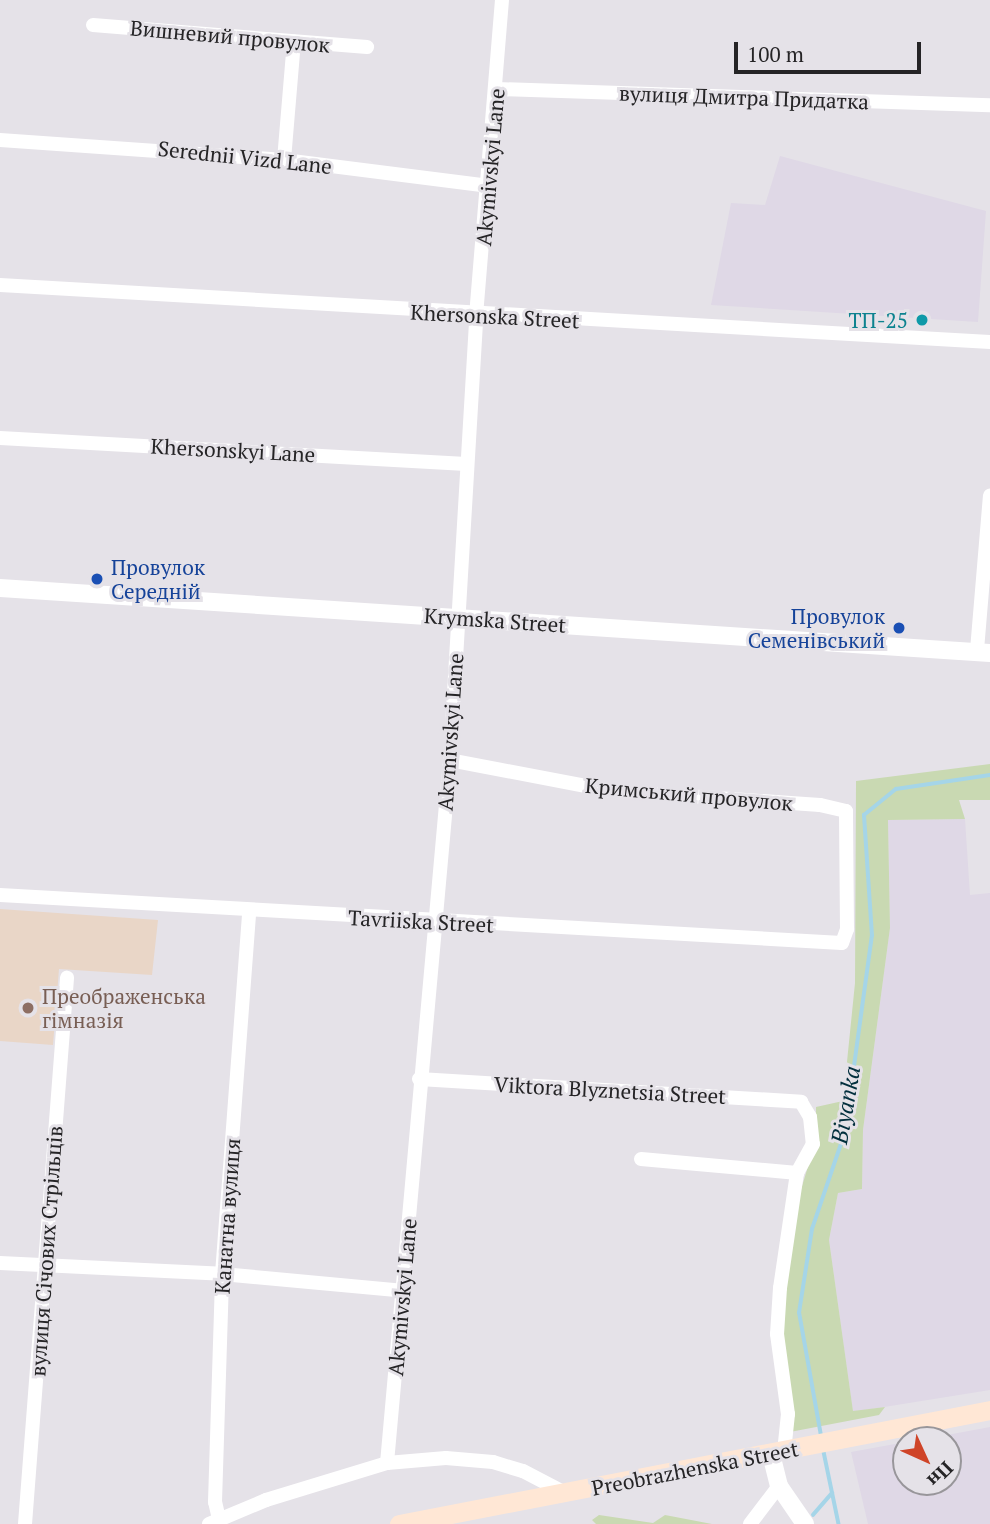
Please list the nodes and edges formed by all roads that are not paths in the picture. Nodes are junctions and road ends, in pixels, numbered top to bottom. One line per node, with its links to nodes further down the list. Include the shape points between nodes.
1 (502, 0): 5 (street, Akymivskyi Lane)
2 (93, 25): 3 (street, Вишневий провулок)
3 (294, 41): 4 (street, Вишневий провулок); 8 (street)
4 (367, 47)
5 (497, 89): 6 (street, вулиця Дмитра Придатка); 9 (street, Akymivskyi Lane)
6 (990, 105)
7 (0, 140): 8 (street, Serednii Vizd Lane)
8 (284, 160): 9 (street, Serednii Vizd Lane)
9 (489, 186): 11 (street, Akymivskyi Lane)
10 (0, 285): 11 (street, Khersonska Street)
11 (476, 316): 12 (street, Khersonska Street); 14 (street, Akymivskyi Lane)
12 (990, 342)
13 (0, 438): 14 (street, Khersonskyi Lane)
14 (466, 464): 17 (street, Akymivskyi Lane)
15 (990, 496): 18 (street)
16 (0, 588): 17 (street, Krymska Street)
17 (458, 617): 18 (street, Krymska Street); 19 (street, Akymivskyi Lane)
18 (983, 651)
19 (450, 760): 22 (street, Akymivskyi Lane); 23 (street, Кримський провулок, via 612,790 820,805 846,811 847,929)
20 (0, 895): 21 (street, Tavriiska Street)
21 (249, 913): 22 (street, Tavriiska Street); 30 (street, Канатна вулиця)
22 (433, 921): 23 (street, Tavriiska Street); 25 (street, Akymivskyi Lane)
23 (842, 943)
24 (67, 978): 29 (street, вулиця Січових Стрільців)
25 (419, 1079): 27 (street, Viktora Blyznetsia Street, via 801,1102 810,1117 813,1144); 31 (street, Akymivskyi Lane)
26 (641, 1159): 27 (street)
27 (797, 1173): 33 (street, via 787,1223 777,1334 787,1402)
28 (0, 1263): 29 (street)
29 (45, 1266): 30 (street); 38 (street, вулиця Січових Стрільців)
30 (222, 1274): 31 (street); 37 (street, Канатна вулиця)
31 (404, 1291): 34 (street, Akymivskyi Lane)
32 (990, 1410): 33 (main road, Preobrazhenska Street)
33 (785, 1451): 35 (street); 36 (main road, Preobrazhenska Street)
34 (387, 1463): 36 (street, via 446,1458 493,1462 523,1471); 37 (street, via 266,1500)
35 (779, 1486): 40 (street); 41 (street)
36 (565, 1493): 39 (main road, Preobrazhenska Street)
37 (214, 1522)
38 (25, 1524)
39 (400, 1524)
40 (750, 1524)
41 (805, 1524)

